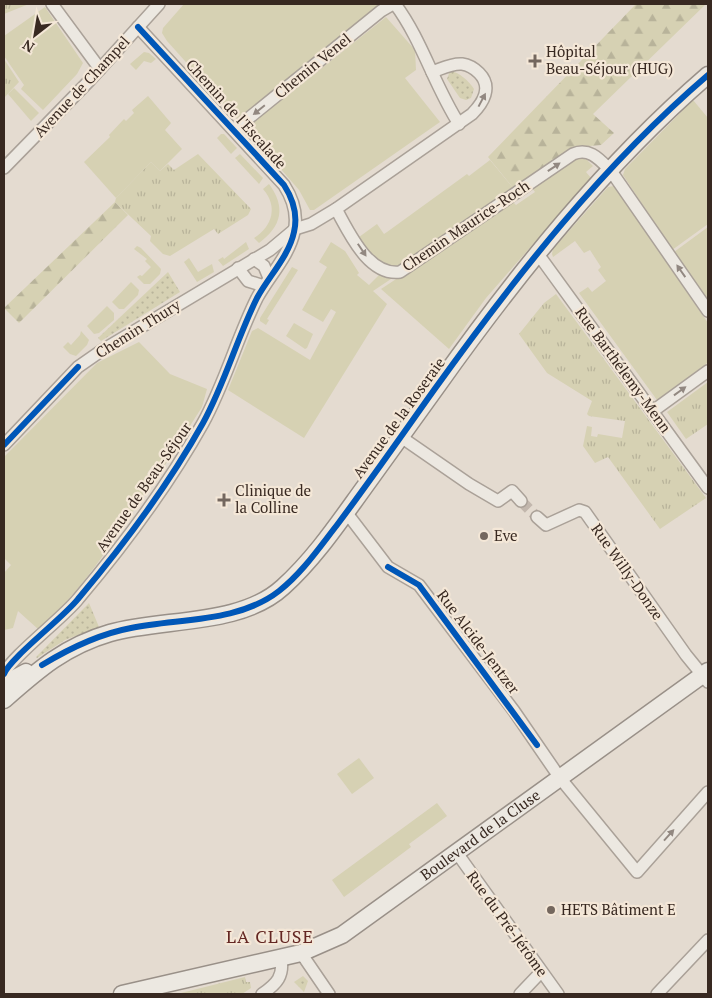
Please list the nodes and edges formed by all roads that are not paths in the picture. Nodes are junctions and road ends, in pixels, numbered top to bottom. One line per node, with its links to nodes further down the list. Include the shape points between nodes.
1 (52, 4): 5 (street)
2 (159, 4): 4 (street, Avenue de Champel)
3 (394, 4): 6 (street, via 410,27); 9 (street, Chemin Venel, one-way to 9, via 381,11)
4 (138, 27): 5 (street, Avenue de Champel); 9 (street, Chemin de l'Escalade)
5 (100, 69): 10 (street, Avenue de Champel)
6 (432, 72): 8 (street); 8 (street, one-way to 6, via 482,101 487,89 485,82 476,70 461,64)
7 (708, 75): 11 (main road, Avenue de la Roseraie, via 668,111)
8 (459, 124): 12 (street)
9 (234, 130): 13 (street, Chemin de l'Escalade, via 288,190 294,206)
10 (4, 168)
11 (611, 171): 12 (street, Chemin Maurice-Roch, one-way to 11, via 372,263 384,270 400,272 574,154 593,154); 14 (main road, Avenue de la Roseraie); 18 (street, one-way to 11)
12 (336, 209): 13 (street, via 311,224)
13 (295, 229): 15 (street, Chemin Thury); 17 (street, Avenue de Beau-Séjour, via 287,250)
14 (538, 254): 20 (street, Rue Barthélemy-Menn); 21 (main road, Avenue de la Roseraie, via 474,335)
15 (254, 259): 16 (street, Chemin Thury); 17 (street, via 264,266)
16 (238, 268): 17 (street, via 248,281); 22 (street, Chemin Thury, via 78,367)
17 (267, 282): 28 (street, Avenue de Beau-Séjour, via 203,422 151,504 78,600 6,669)
18 (708, 311)
19 (708, 371): 20 (street, one-way to 19)
20 (653, 411): 23 (street, Rue Barthélemy-Menn)
21 (402, 436): 24 (street, via 498,501 512,492); 25 (main road, Avenue de la Roseraie)
22 (4, 445)
23 (708, 488)
24 (521, 501)
25 (346, 512): 28 (main road, Avenue de la Roseraie, via 296,575 279,591 257,604 220,615 108,634 76,646); 29 (street, Rue Alcide-Jentzer, via 388,567 419,585)
26 (537, 517): 27 (street, Rue Willy-Donze, via 546,525 579,510 585,512)
27 (706, 676): 29 (main road, Boulevard de la Cluse)
28 (4, 686)
29 (560, 778): 30 (street, Rue Alcide-Jentzer, one-way to 30, via 636,872); 31 (main road, Boulevard de la Cluse)
30 (708, 792)
31 (457, 853): 33 (main road, Boulevard de la Cluse, via 349,931); 35 (street, Rue du Pré-Jérôme)
32 (708, 940): 41 (street)
33 (301, 953): 34 (main road, Boulevard de la Cluse); 38 (street)
34 (281, 958): 36 (main road, Boulevard de la Cluse); 37 (street, via 282,973 278,981)
35 (541, 972): 39 (street); 40 (street, Rue du Pré-Jérôme)
36 (122, 994)
37 (262, 994)
38 (330, 994)
39 (520, 994)
40 (558, 994)
41 (656, 994)

